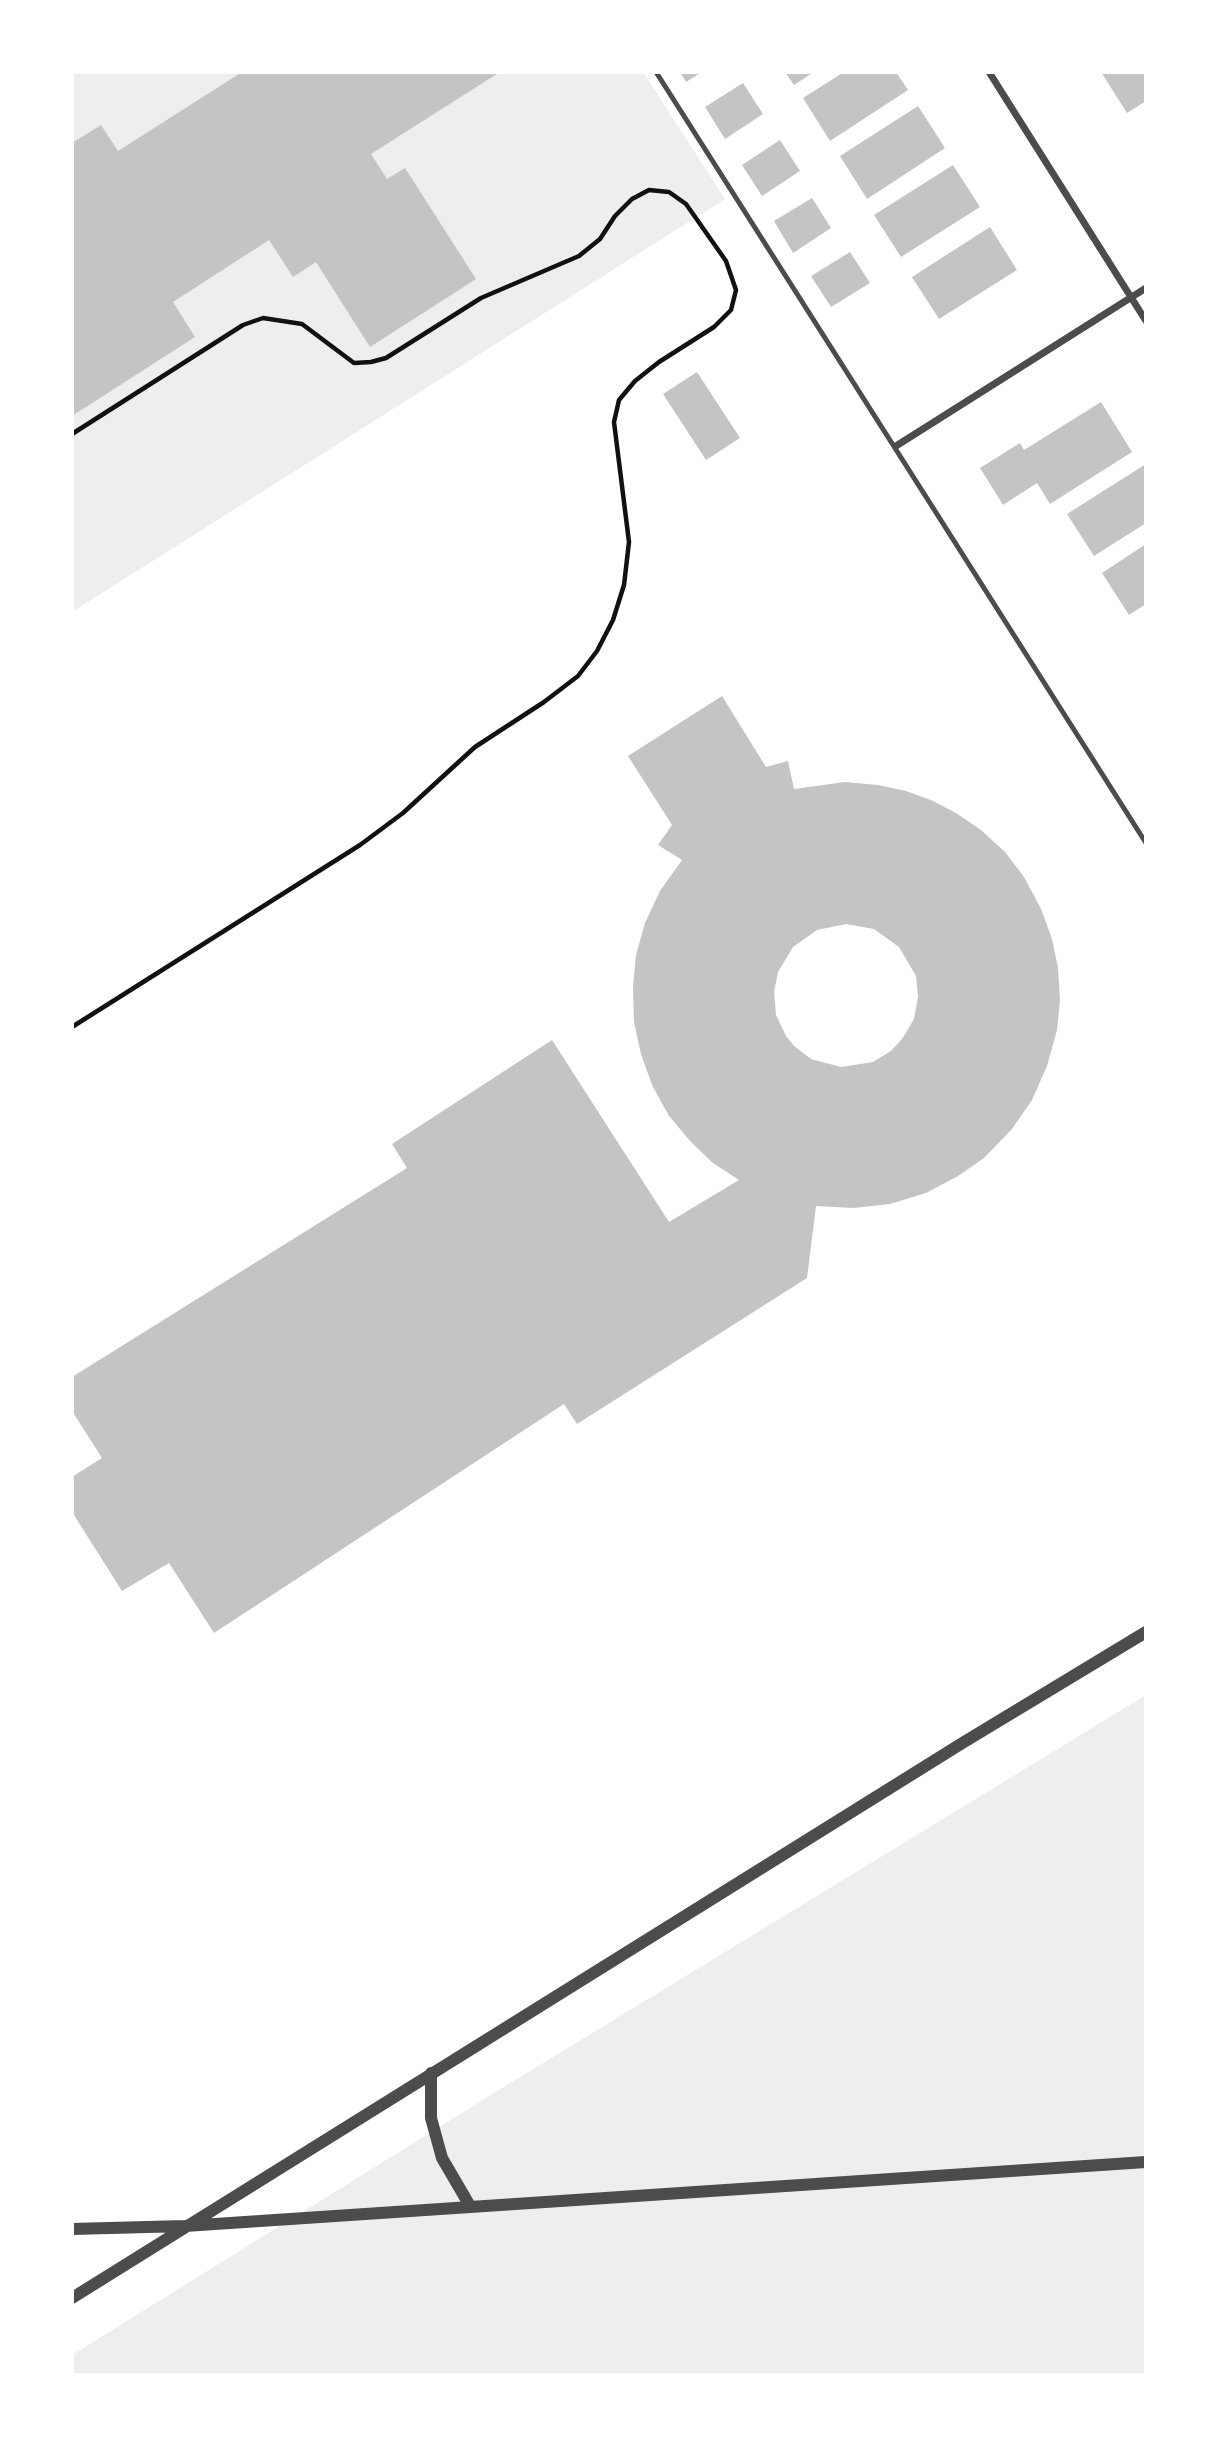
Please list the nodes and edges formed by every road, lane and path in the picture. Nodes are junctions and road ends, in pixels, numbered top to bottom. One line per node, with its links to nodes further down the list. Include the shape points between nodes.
1 (656, 72): 7 (lane)
2 (989, 72): 4 (street)
3 (1146, 288): 4 (street)
4 (1131, 297): 5 (street); 7 (street)
5 (1146, 321)
6 (72, 434): 9 (path, via 243,325 263,318 302,324 354,363 386,358 481,298 579,256 600,239 632,199 649,190 669,192 686,204 726,261 736,290 732,310 714,327 659,362 619,400 614,422 629,542 624,585 613,620 578,676 475,747 403,813 360,845)
7 (896, 446): 8 (lane)
8 (1146, 843)
9 (72, 1027)
10 (1146, 1632): 11 (street)
11 (431, 2074): 13 (street, via 431,2118 442,2158); 14 (street)
12 (1146, 2162): 13 (street)
13 (470, 2206): 14 (street)
14 (185, 2226): 15 (street); 16 (street)
15 (72, 2229)
16 (72, 2298)

